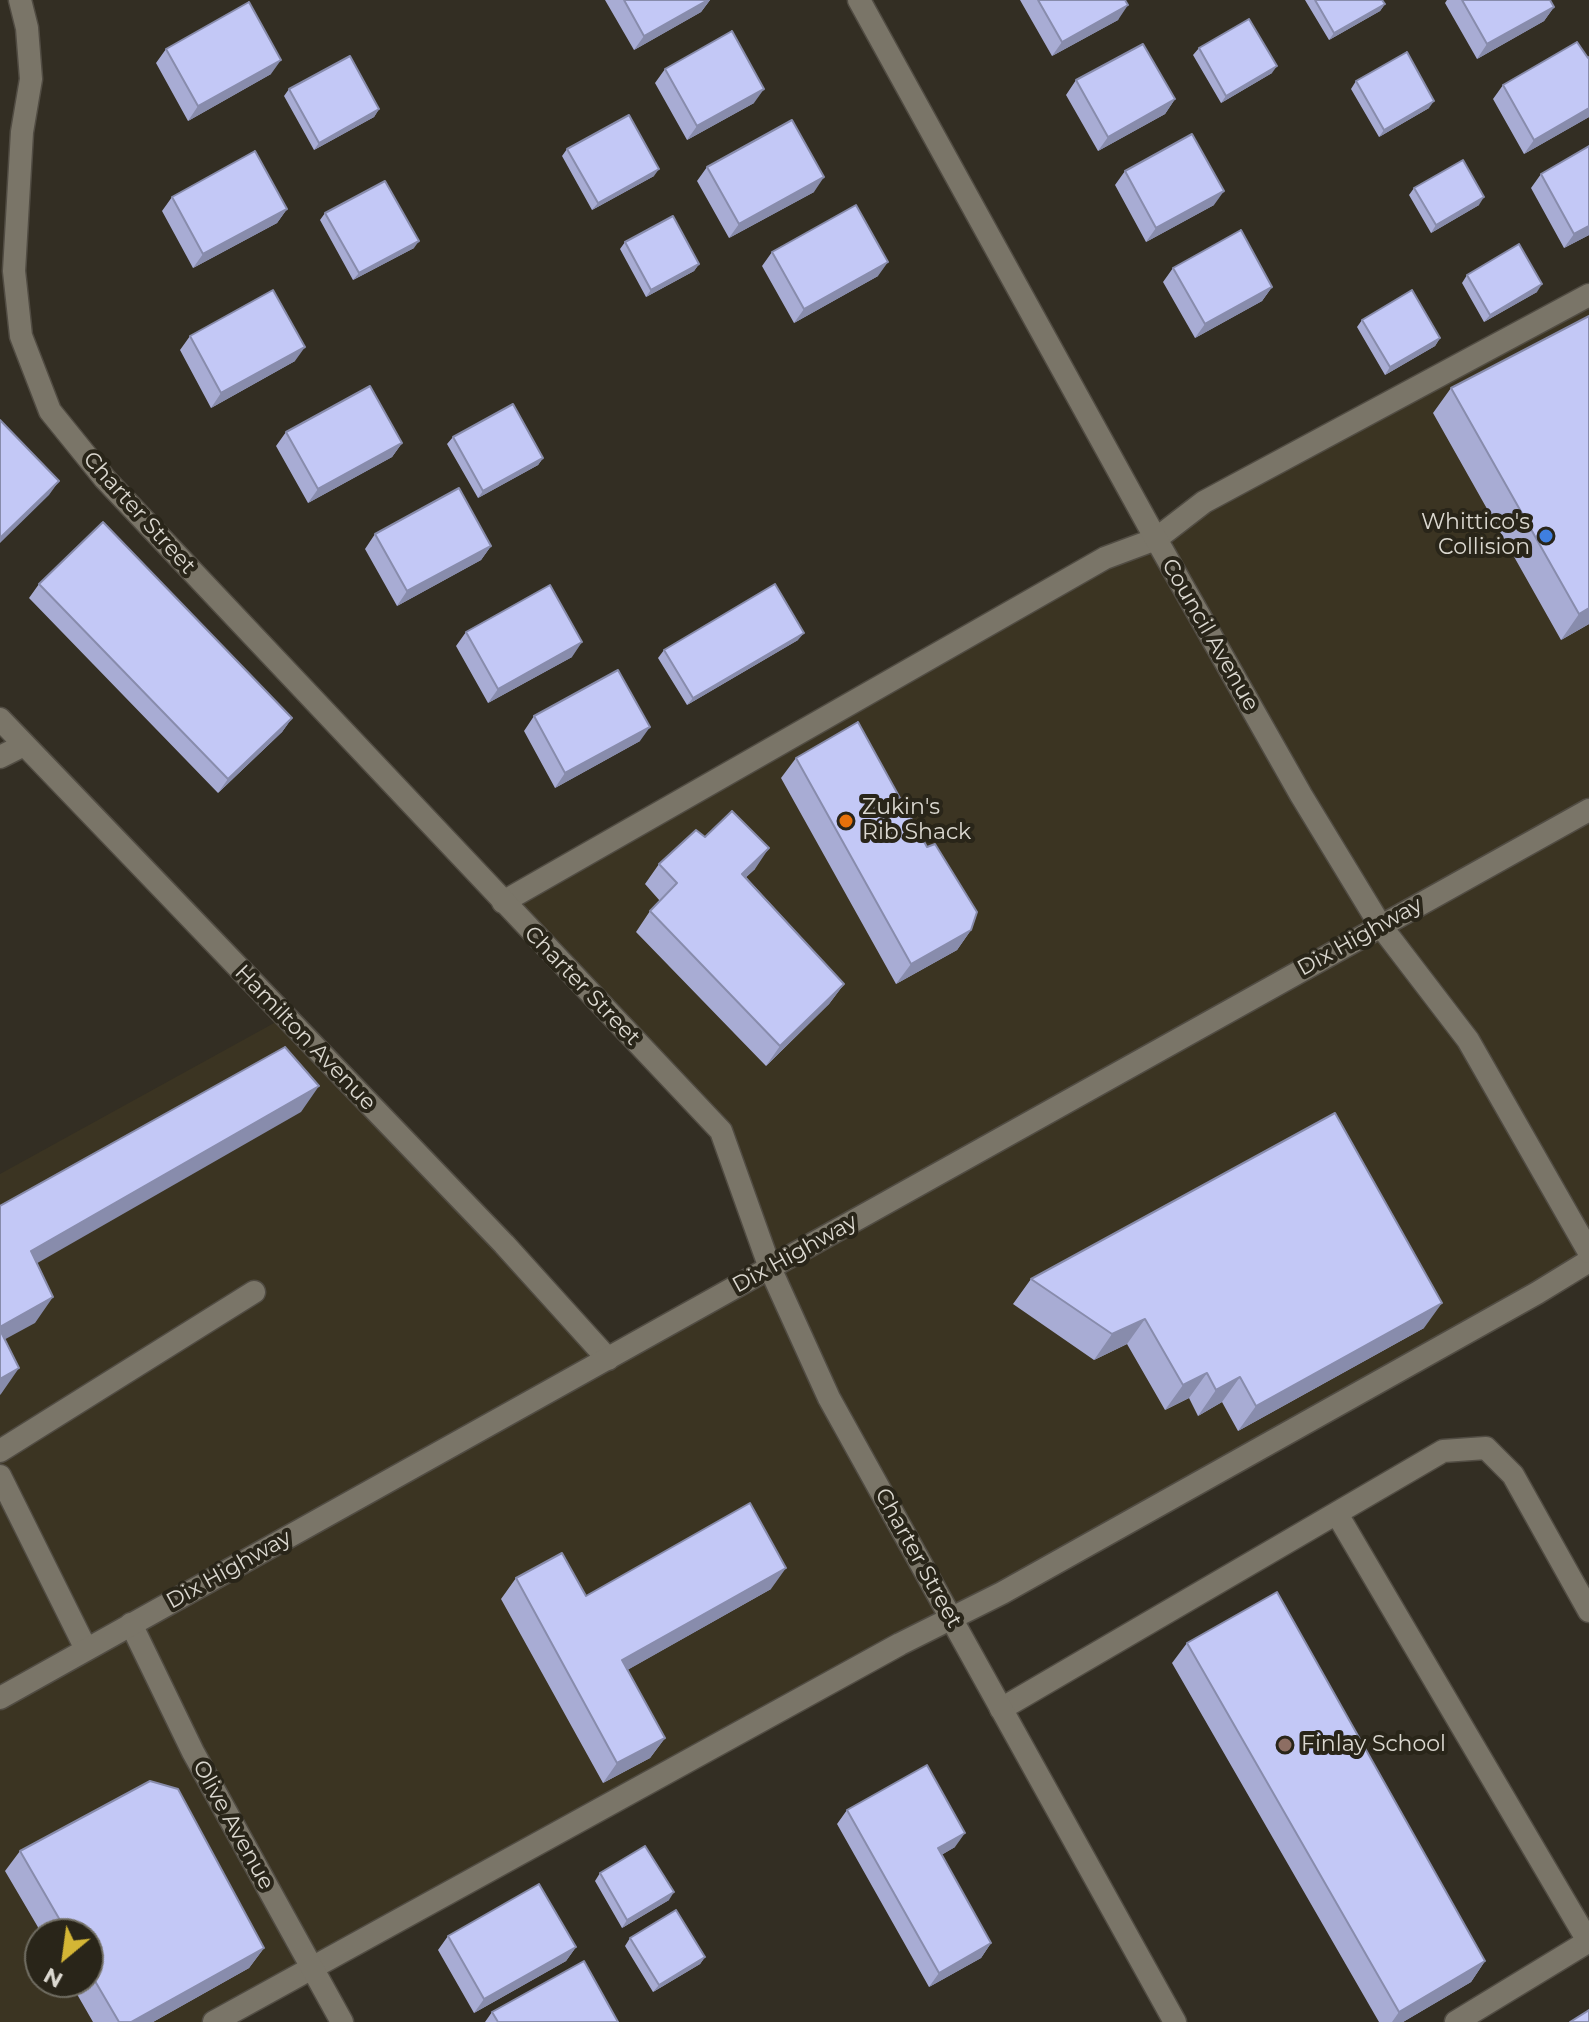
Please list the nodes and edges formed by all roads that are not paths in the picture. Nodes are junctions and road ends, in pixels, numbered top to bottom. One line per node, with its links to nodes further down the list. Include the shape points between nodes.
1 (20, 0): 9 (street, Charter Street, via 31,79 22,132 14,271 21,336 50,411 105,479)
2 (859, 0): 4 (street, Council Avenue)
3 (1589, 295): 4 (street, via 1204,502)
4 (1156, 539): 9 (street, via 1105,558); 10 (street, Council Avenue)
5 (0, 719): 6 (street, Hamilton Avenue)
6 (24, 745): 7 (street); 15 (street, Hamilton Avenue)
7 (0, 757)
8 (1589, 810): 10 (street, Dix Highway)
9 (503, 902): 13 (street, Charter Street, via 721,1131)
10 (1380, 925): 11 (street, Council Avenue, via 1468,1040); 13 (street, Dix Highway)
11 (1589, 1252)
12 (1589, 1261): 20 (street)
13 (770, 1268): 15 (street, Dix Highway); 20 (street, Charter Street, via 829,1398)
14 (254, 1292): 16 (street)
15 (608, 1359): 21 (street, Dix Highway)
16 (0, 1451)
17 (0, 1476): 22 (street)
18 (1337, 1514): 19 (street, via 1443,1451 1486,1448 1513,1475); 24 (street); 25 (street)
19 (1589, 1611)
20 (952, 1620): 24 (street, Charter Street); 26 (street)
21 (131, 1624): 22 (street, Dix Highway); 26 (street, Olive Avenue, via 193,1752)
22 (86, 1649): 23 (street, Dix Highway)
23 (0, 1698)
24 (1001, 1709): 29 (street, Charter Street)
25 (1588, 1941): 30 (street)
26 (311, 1969): 27 (street); 28 (street, Olive Avenue)
27 (214, 2022)
28 (342, 2022)
29 (1175, 2022)
30 (1456, 2022)

